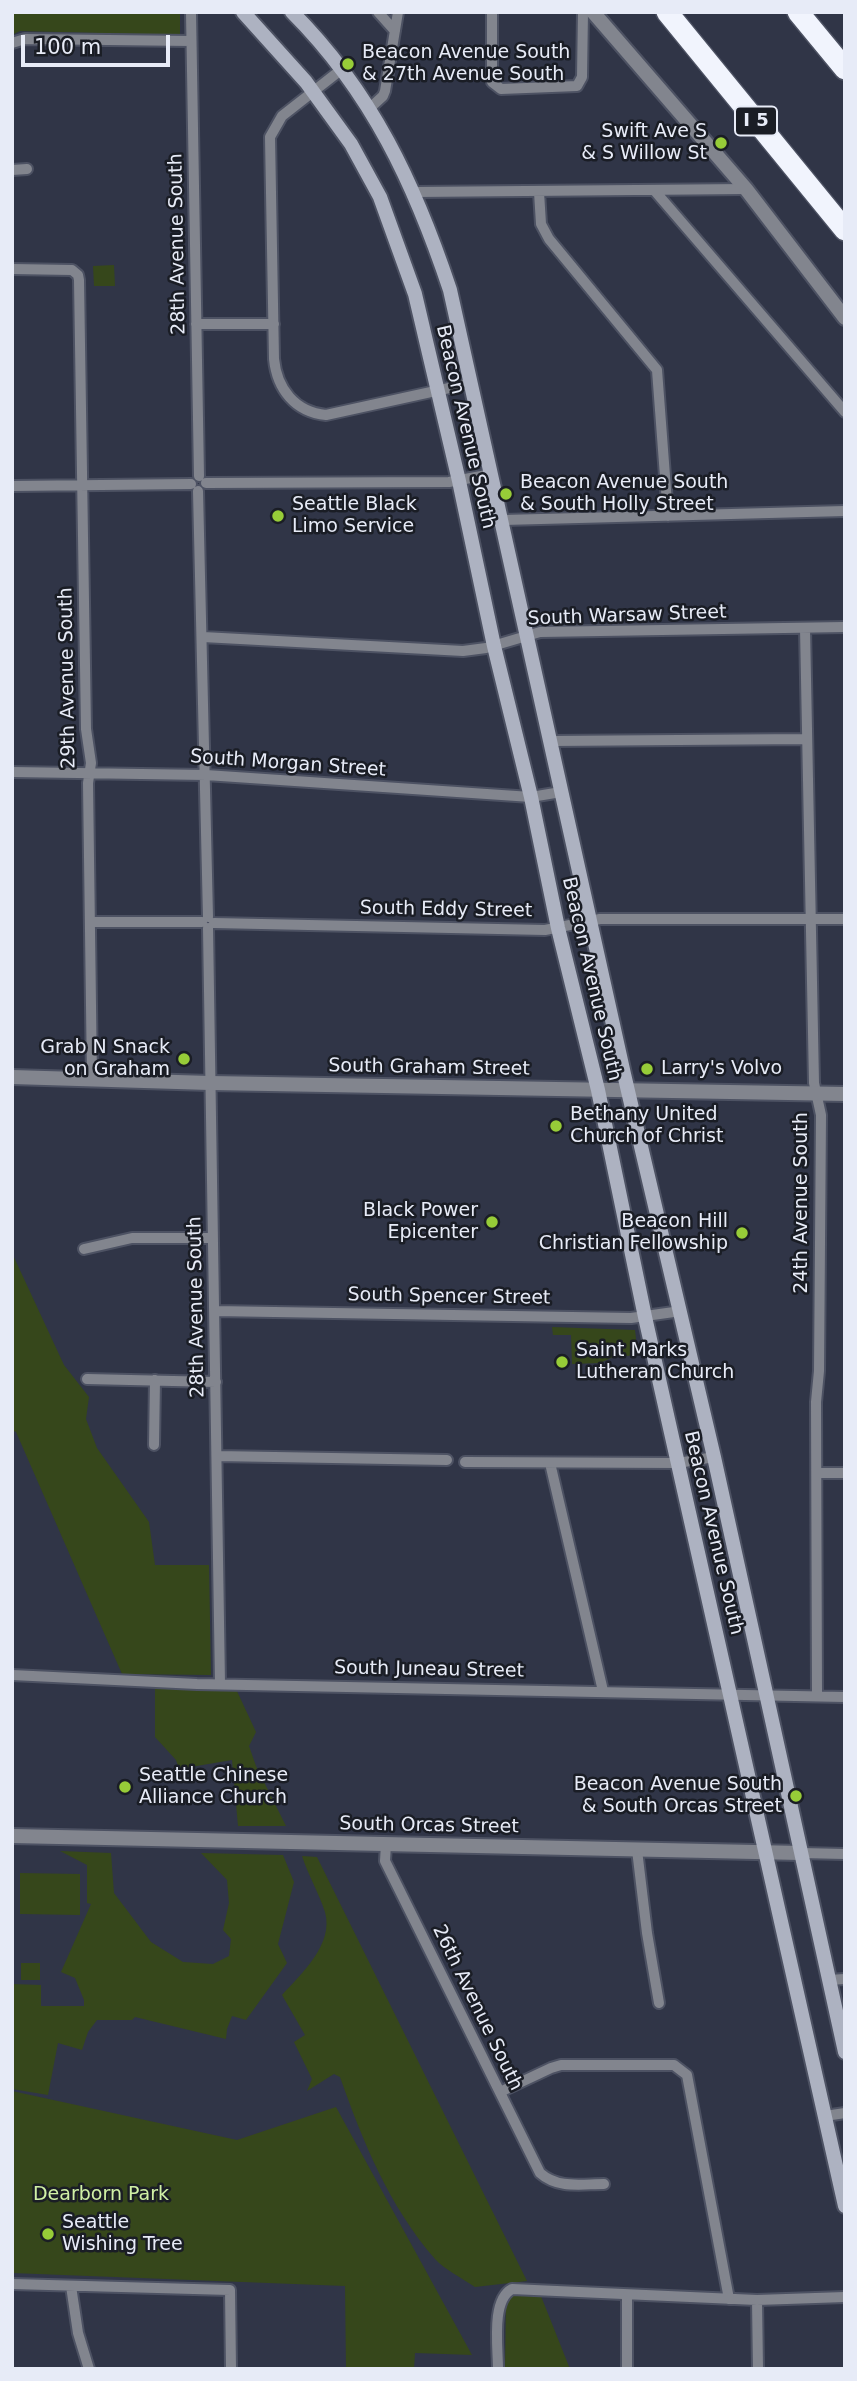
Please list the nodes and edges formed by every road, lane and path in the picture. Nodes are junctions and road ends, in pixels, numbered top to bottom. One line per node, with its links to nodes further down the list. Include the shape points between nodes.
1 (191, 12): 12 (street, 28th Avenue South)
2 (243, 12): 16 (main road, Beacon Avenue South)
3 (292, 12): 14 (main road, Beacon Avenue South)
4 (377, 12): 11 (street)
5 (398, 12): 11 (street)
6 (492, 12): 7 (street, via 492,82 501,89 577,86 582,77)
7 (583, 12)
8 (593, 12): 20 (street)
9 (667, 12): 24 (highway, I 5)
10 (798, 12): 15 (highway)
11 (395, 31): 17 (street, via 385,91)
12 (191, 41): 13 (street, via 25,39); 27 (street, 28th Avenue South)
13 (12, 43)
14 (342, 69): 16 (street); 17 (main road, Beacon Avenue South)
15 (845, 69)
16 (314, 92): 28 (street, via 282,116 270,137); 30 (main road, Beacon Avenue South, via 351,144 380,197 415,294)
17 (370, 108): 22 (main road, Beacon Avenue South)
18 (27, 169): 19 (street)
19 (12, 170)
20 (746, 189): 21 (street); 26 (street)
21 (654, 191): 23 (street); 31 (street)
22 (415, 192): 23 (street); 29 (main road, Beacon Avenue South, via 450,290)
23 (539, 192): 38 (street, via 541,224 549,239 657,370)
24 (845, 230)
25 (12, 269): 35 (street, 29th Avenue South, via 72,270 78,275)
26 (845, 318)
27 (196, 324): 28 (street); 34 (street, 28th Avenue South)
28 (274, 324): 30 (street, via 278,381 306,411 337,414)
29 (471, 383): 30 (street); 32 (main road, Beacon Avenue South)
30 (437, 391): 33 (main road, Beacon Avenue South)
31 (845, 412)
32 (492, 474): 33 (street); 39 (main road, Beacon Avenue South)
33 (459, 481): 34 (street); 44 (main road, Beacon Avenue South)
34 (199, 484): 35 (street); 43 (street, 28th Avenue South)
35 (82, 485): 36 (street); 48 (street, 29th Avenue South)
36 (12, 486)
37 (845, 511): 38 (street)
38 (668, 516): 39 (street)
39 (503, 520): 42 (main road, Beacon Avenue South)
40 (845, 627): 41 (street, South Warsaw Street)
41 (805, 628): 42 (street, South Warsaw Street); 45 (street, 24th Avenue South)
42 (528, 634): 44 (street, South Warsaw Street); 46 (main road, Beacon Avenue South)
43 (202, 637): 44 (street, South Warsaw Street, via 463,651); 49 (street, 28th Avenue South)
44 (494, 646): 51 (main road, Beacon Avenue South)
45 (806, 739): 46 (street); 52 (street, 24th Avenue South)
46 (551, 741): 50 (main road, Beacon Avenue South)
47 (12, 772): 48 (street, South Morgan Street)
48 (89, 773): 49 (street, South Morgan Street); 55 (street, 29th Avenue South)
49 (205, 775): 51 (street, South Morgan Street); 56 (street, 28th Avenue South)
50 (561, 792): 51 (street, South Morgan Street); 54 (main road, Beacon Avenue South)
51 (531, 797): 57 (main road, Beacon Avenue South)
52 (811, 919): 53 (street, South Eddy Street); 54 (street, South Eddy Street); 63 (street, 24th Avenue South)
53 (845, 919)
54 (590, 920): 57 (street, South Eddy Street); 62 (main road, Beacon Avenue South)
55 (90, 922): 56 (street, South Eddy Street); 59 (street, 29th Avenue South)
56 (208, 923): 57 (street, South Eddy Street); 60 (street, 28th Avenue South)
57 (558, 928): 61 (main road, Beacon Avenue South)
58 (12, 1077): 59 (street, South Graham Street)
59 (92, 1079): 60 (street, South Graham Street)
60 (210, 1083): 61 (street, South Graham Street); 65 (street, 28th Avenue South)
61 (598, 1090): 62 (street, South Graham Street); 69 (main road, Beacon Avenue South)
62 (628, 1090): 63 (street, South Graham Street); 68 (main road, Beacon Avenue South)
63 (816, 1094): 64 (street, South Graham Street); 80 (street, 24th Avenue South, via 821,1115)
64 (845, 1094)
65 (213, 1238): 66 (street, via 132,1238); 67 (street, 28th Avenue South)
66 (84, 1249)
67 (215, 1311): 69 (street, South Spencer Street); 72 (street, 28th Avenue South)
68 (681, 1311): 69 (street, South Spencer Street); 75 (main road, Beacon Avenue South)
69 (645, 1317): 79 (main road, Beacon Avenue South)
70 (87, 1378): 71 (street)
71 (155, 1380): 72 (street); 73 (street)
72 (216, 1382): 74 (street, 28th Avenue South)
73 (154, 1445)
74 (217, 1456): 76 (street); 83 (street, 28th Avenue South)
75 (714, 1457): 79 (street); 86 (main road, Beacon Avenue South)
76 (447, 1460)
77 (465, 1462): 78 (street)
78 (550, 1463): 79 (street); 84 (street)
79 (678, 1463): 85 (main road, Beacon Avenue South)
80 (818, 1473): 81 (street); 87 (street, 24th Avenue South)
81 (845, 1473)
82 (12, 1675): 83 (street, South Juneau Street)
83 (220, 1684): 84 (street, South Juneau Street)
84 (603, 1691): 85 (street, South Juneau Street)
85 (730, 1694): 86 (street, South Juneau Street); 93 (main road, Beacon Avenue South)
86 (766, 1695): 87 (street, South Juneau Street); 92 (main road, Beacon Avenue South)
87 (817, 1696): 88 (street, South Juneau Street)
88 (845, 1697)
89 (12, 1836): 90 (street, South Orcas Street)
90 (386, 1844): 91 (street, South Orcas Street); 99 (street, 26th Avenue South, via 385,1861)
91 (637, 1850): 93 (street, South Orcas Street); 97 (street)
92 (801, 1853): 93 (street, South Orcas Street); 94 (street, South Orcas Street); 96 (main road, Beacon Avenue South)
93 (766, 1854): 101 (main road, Beacon Avenue South)
94 (845, 1854)
95 (845, 1979): 96 (street)
96 (828, 1980): 98 (main road, Beacon Avenue South)
97 (659, 2003)
98 (845, 2052)
99 (500, 2092): 102 (street, 26th Avenue South, via 540,2173 550,2182); 108 (street, via 561,2065 674,2065 682,2070 687,2075)
100 (845, 2113): 101 (street)
101 (825, 2116): 103 (main road, Beacon Avenue South)
102 (604, 2184)
103 (845, 2206)
104 (12, 2284): 105 (street)
105 (71, 2286): 110 (street); 111 (street, via 230,2290)
106 (627, 2295): 108 (street); 112 (street, via 508,2291 498,2312); 113 (street)
107 (845, 2297): 109 (street)
108 (729, 2299): 109 (street)
109 (757, 2300): 114 (street)
110 (89, 2369)
111 (231, 2369)
112 (498, 2369)
113 (627, 2369)
114 (758, 2369)

